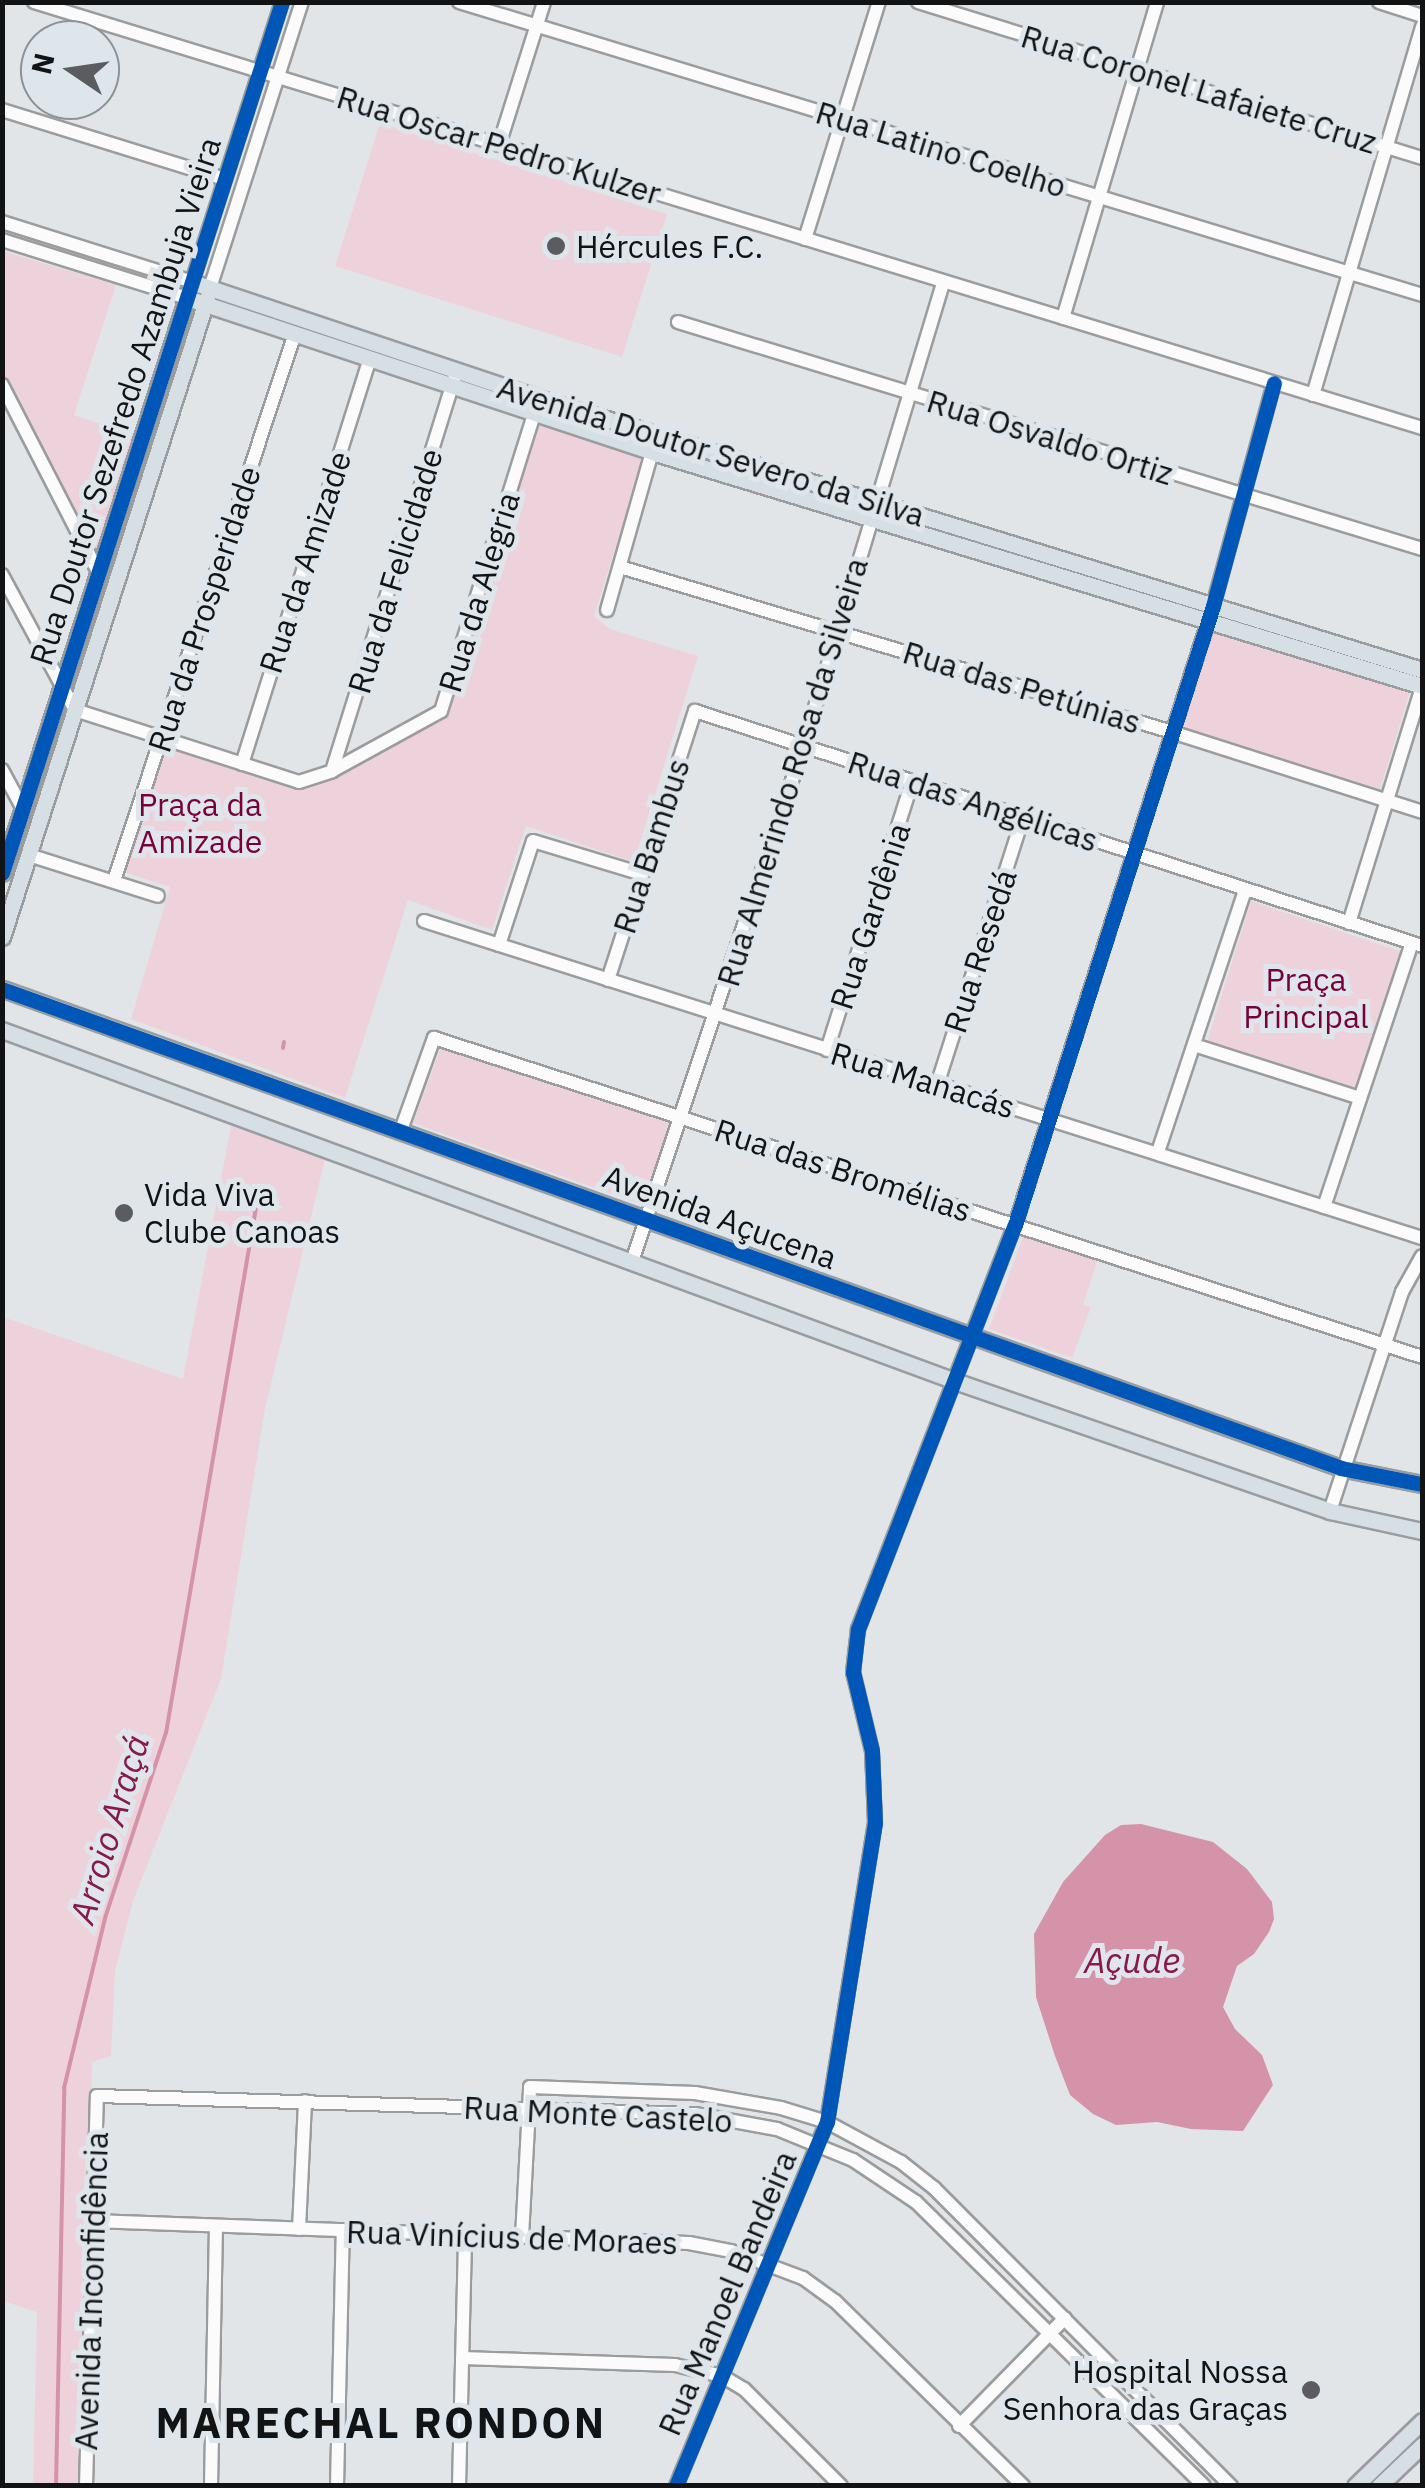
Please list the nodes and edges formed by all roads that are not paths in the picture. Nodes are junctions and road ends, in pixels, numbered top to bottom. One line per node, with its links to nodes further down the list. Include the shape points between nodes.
1 (34, 2): 14 (street, Rua Oscar Pedro Kulzer)
2 (282, 2): 14 (street, Rua Doutor Sezefredo Azambuja Vieira)
3 (302, 2): 15 (street, Rua Doutor Sezefredo Azambuja Vieira)
4 (459, 2): 11 (street, Rua Latino Coelho)
5 (544, 2): 11 (street)
6 (879, 2): 17 (street)
7 (918, 2): 13 (street, Rua Coronel Lafaiete Cruz)
8 (1158, 2): 13 (street)
9 (1379, 2): 10 (street)
10 (1422, 16)
11 (537, 26): 17 (street, Rua Latino Coelho); 18 (street)
12 (1422, 26): 19 (street)
13 (1137, 70): 19 (street, Rua Coronel Lafaiete Cruz); 22 (street)
14 (260, 72): 15 (street, Rua Oscar Pedro Kulzer); 21 (street, Rua Doutor Sezefredo Azambuja Vieira)
15 (278, 77): 18 (street, Rua Oscar Pedro Kulzer); 31 (street, Rua Doutor Sezefredo Azambuja Vieira)
16 (2, 110): 21 (street)
17 (843, 119): 22 (street, Rua Latino Coelho); 24 (street)
18 (499, 145): 24 (street, Rua Oscar Pedro Kulzer)
19 (1386, 147): 20 (street, Rua Coronel Lafaiete Cruz); 27 (street)
20 (1422, 158)
21 (225, 179): 30 (street, Rua Doutor Sezefredo Azambuja Vieira)
22 (1099, 197): 27 (street, Rua Latino Coelho); 33 (street)
23 (2, 222): 26 (street, Avenida Doutor Severo da Silva)
24 (805, 239): 29 (street, Rua Oscar Pedro Kulzer)
25 (2, 240): 28 (street, Avenida Doutor Severo da Silva)
26 (132, 262): 28 (street); 30 (street, Avenida Doutor Severo da Silva)
27 (1349, 273): 32 (street, Rua Latino Coelho); 41 (street)
28 (128, 278): 30 (street, Avenida Doutor Severo da Silva)
29 (942, 282): 33 (street, Rua Oscar Pedro Kulzer); 42 (street, Rua Almerindo Rosa da Silveira)
30 (189, 290): 31 (main road, Avenida Doutor Severo da Silva); 43 (main road, Rua Doutor Sezefredo Azambuja Vieira)
31 (208, 296): 35 (main road, Avenida Doutor Severo da Silva); 37 (main road, Avenida Doutor Severo da Silva); 46 (main road, Rua Doutor Sezefredo Azambuja Vieira)
32 (1422, 296)
33 (1062, 318): 38 (street, Rua Oscar Pedro Kulzer)
34 (678, 322): 42 (street, Rua Osvaldo Ortiz)
35 (294, 336): 36 (main road, Avenida Doutor Severo da Silva); 67 (street, Rua da Prosperidade)
36 (369, 360): 40 (main road, Avenida Doutor Severo da Silva); 69 (street, Rua da Amizade)
37 (457, 371): 40 (street, Rua da Felicidade); 49 (main road, Avenida Doutor Severo da Silva)
38 (1274, 383): 41 (street, Rua Oscar Pedro Kulzer); 51 (street, Rua Manoel Bandeira)
39 (2, 385): 44 (street)
40 (452, 389): 45 (main road, Avenida Doutor Severo da Silva); 71 (street, Rua da Felicidade)
41 (1313, 394): 48 (street, Rua Oscar Pedro Kulzer)
42 (909, 395): 51 (street, Rua Osvaldo Ortiz); 52 (street, Rua Almerindo Rosa da Silveira)
43 (151, 410): 46 (main road); 56 (main road, Rua Doutor Sezefredo Azambuja Vieira)
44 (16, 412): 47 (street); 56 (street)
45 (534, 415): 50 (main road, Avenida Doutor Severo da Silva); 71 (street, Rua da Alegria, via 441,711)
46 (169, 416): 64 (main road, Rua Doutor Sezefredo Azambuja Vieira)
47 (2, 419)
48 (1422, 428)
49 (657, 434): 50 (street); 52 (main road, Avenida Doutor Severo da Silva)
50 (652, 452): 53 (main road, Avenida Doutor Severo da Silva); 55 (street)
51 (1243, 494): 54 (street, Rua Osvaldo Ortiz); 59 (street, Rua Manoel Bandeira)
52 (876, 502): 53 (street, Rua Almerindo Rosa da Silveira); 59 (main road, Avenida Doutor Severo da Silva)
53 (870, 519): 59 (main road, Avenida Doutor Severo da Silva); 60 (street, Rua Almerindo Rosa da Silveira)
54 (1422, 549)
55 (620, 567): 58 (street); 60 (street, Rua das Petúnias)
56 (98, 574): 63 (main road, Rua Doutor Sezefredo Azambuja Vieira)
57 (2, 575): 63 (street)
58 (607, 610)
59 (1210, 614): 61 (main road, Avenida Doutor Severo da Silva); 62 (main road, Avenida Doutor Severo da Silva); 66 (street, Rua Manoel Bandeira)
60 (837, 631): 66 (street, Rua das Petúnias); 68 (street, Rua Almerindo Rosa da Silveira)
61 (1422, 670)
62 (1422, 686): 73 (street)
63 (62, 688): 64 (street); 74 (main road, Rua Doutor Sezefredo Azambuja Vieira)
64 (75, 710): 67 (street, Rua da Alegria); 78 (main road, Rua Doutor Sezefredo Azambuja Vieira)
65 (695, 712): 68 (street, Rua das Angélicas); 80 (street, Rua Bambus)
66 (1172, 732): 73 (street, Rua das Petúnias); 77 (street, Rua Manoel Bandeira)
67 (161, 738): 69 (street, Rua da Alegria); 81 (street, Rua da Prosperidade)
68 (803, 747): 72 (street, Rua das Angélicas); 92 (street, Rua Almerindo Rosa da Silveira)
69 (242, 764): 71 (street, Rua da Alegria, via 298,782)
70 (2, 770): 74 (street)
71 (332, 771)
72 (912, 782): 76 (street, Rua das Angélicas); 95 (street, Rua Gardênia)
73 (1387, 801): 75 (street, Rua das Petúnias); 85 (street)
74 (23, 809): 79 (main road, Rua Doutor Sezefredo Azambuja Vieira)
75 (1422, 812)
76 (1023, 817): 77 (street, Rua das Angélicas); 96 (street, Rua Resedá)
77 (1134, 852): 82 (street, Rua das Angélicas); 98 (street, Rua Manoel Bandeira)
78 (29, 854): 81 (street); 86 (main road, Rua Doutor Sezefredo Azambuja Vieira)
79 (2, 874)
80 (642, 874): 88 (street, via 533,842); 89 (street, Rua Bambus)
81 (114, 882): 83 (street)
82 (1245, 890): 85 (street, Rua das Angélicas); 94 (street)
83 (158, 896)
84 (424, 921): 88 (street, Rua Manacás)
85 (1348, 923): 87 (street, Rua das Angélicas)
86 (2, 938)
87 (1417, 944): 97 (street)
88 (499, 945): 89 (street, Rua Manacás)
89 (608, 980): 92 (street, Rua Manacás)
90 (3, 989): 91 (main road); 100 (main road, Avenida Açucena)
91 (2, 1006)
92 (716, 1014): 95 (street, Rua Manacás); 99 (street, Rua Almerindo Rosa da Silveira)
93 (2, 1030): 107 (main road)
94 (1194, 1045): 97 (street); 101 (street)
95 (827, 1050): 96 (street, Rua Manacás)
96 (937, 1085): 98 (street, Rua Manacás)
97 (1360, 1098): 102 (street)
98 (1049, 1119): 101 (street, Rua Manacás); 104 (street, Rua Manoel Bandeira)
99 (682, 1120): 100 (street, Rua das Bromélias, via 434,1038); 103 (street, Rua Almerindo Rosa da Silveira); 104 (street, Rua das Bromélias)
100 (401, 1130): 103 (main road, Avenida Açucena)
101 (1158, 1152): 102 (street, Rua Manacás)
102 (1324, 1207): 105 (street, Rua Manacás)
103 (647, 1220): 107 (street, Rua Almerindo Rosa da Silveira); 108 (main road, Avenida Açucena)
104 (1015, 1225): 108 (street, Rua Manoel Bandeira); 109 (street, Rua das Bromélias)
105 (1422, 1238)
106 (1422, 1256): 109 (street)
107 (633, 1260): 111 (main road)
108 (970, 1338): 111 (street, Rua Manoel Bandeira); 112 (main road, Avenida Açucena)
109 (1384, 1345): 110 (street, Rua das Bromélias); 112 (street)
110 (1422, 1357)
111 (952, 1380): 114 (main road); 119 (street, Rua Manoel Bandeira, via 855,1645 854,1672 876,1780 875,1823)
112 (1341, 1468): 113 (main road, Avenida Açucena); 114 (street)
113 (1422, 1484)
114 (1330, 1511): 115 (main road)
115 (1422, 1532)
116 (96, 2096): 117 (street, Rua Monte Castelo); 121 (street, Avenida Inconfidência)
117 (305, 2101): 118 (street, Rua Monte Castelo); 123 (street)
118 (529, 2108): 119 (street, Rua Monte Castelo, via 530,2088 696,2093); 120 (street, Rua Monte Castelo, via 695,2114); 126 (street)
119 (827, 2122): 120 (street, Rua Manoel Bandeira); 128 (street, Rua Monte Castelo, via 902,2162 934,2188)
120 (819, 2144): 127 (street, Rua Manoel Bandeira); 129 (street, Rua Monte Castelo, via 916,2202)
121 (93, 2222): 122 (street, Rua Vinícius de Moraes); 135 (street, Avenida Inconfidência)
122 (216, 2226): 123 (street, Rua Vinícius de Moraes); 136 (street)
123 (300, 2229): 124 (street, Rua Vinícius de Moraes)
124 (343, 2230): 125 (street, Rua Vinícius de Moraes); 137 (street)
125 (464, 2234): 126 (street, Rua Vinícius de Moraes); 130 (street)
126 (522, 2237): 127 (street, Rua Vinícius de Moraes, via 688,2242)
127 (769, 2262): 131 (street, Rua Manoel Bandeira); 133 (street, Rua Vinícius de Moraes, via 834,2301)
128 (1064, 2318): 129 (street); 143 (street, Rua Monte Castelo)
129 (1051, 2332): 133 (street); 142 (street, Rua Monte Castelo)
130 (462, 2358): 131 (street, via 675,2365); 138 (street)
131 (722, 2376): 139 (street, Rua Manoel Bandeira); 140 (street, via 744,2389)
132 (1422, 2422): 144 (main road)
133 (960, 2426): 141 (street, Rua Vinícius de Moraes)
134 (1422, 2446): 145 (main road)
135 (86, 2486)
136 (211, 2486)
137 (336, 2486)
138 (459, 2486)
139 (676, 2486)
140 (841, 2486)
141 (1023, 2486)
142 (1204, 2486)
143 (1230, 2486)
144 (1355, 2486)
145 (1379, 2486)

